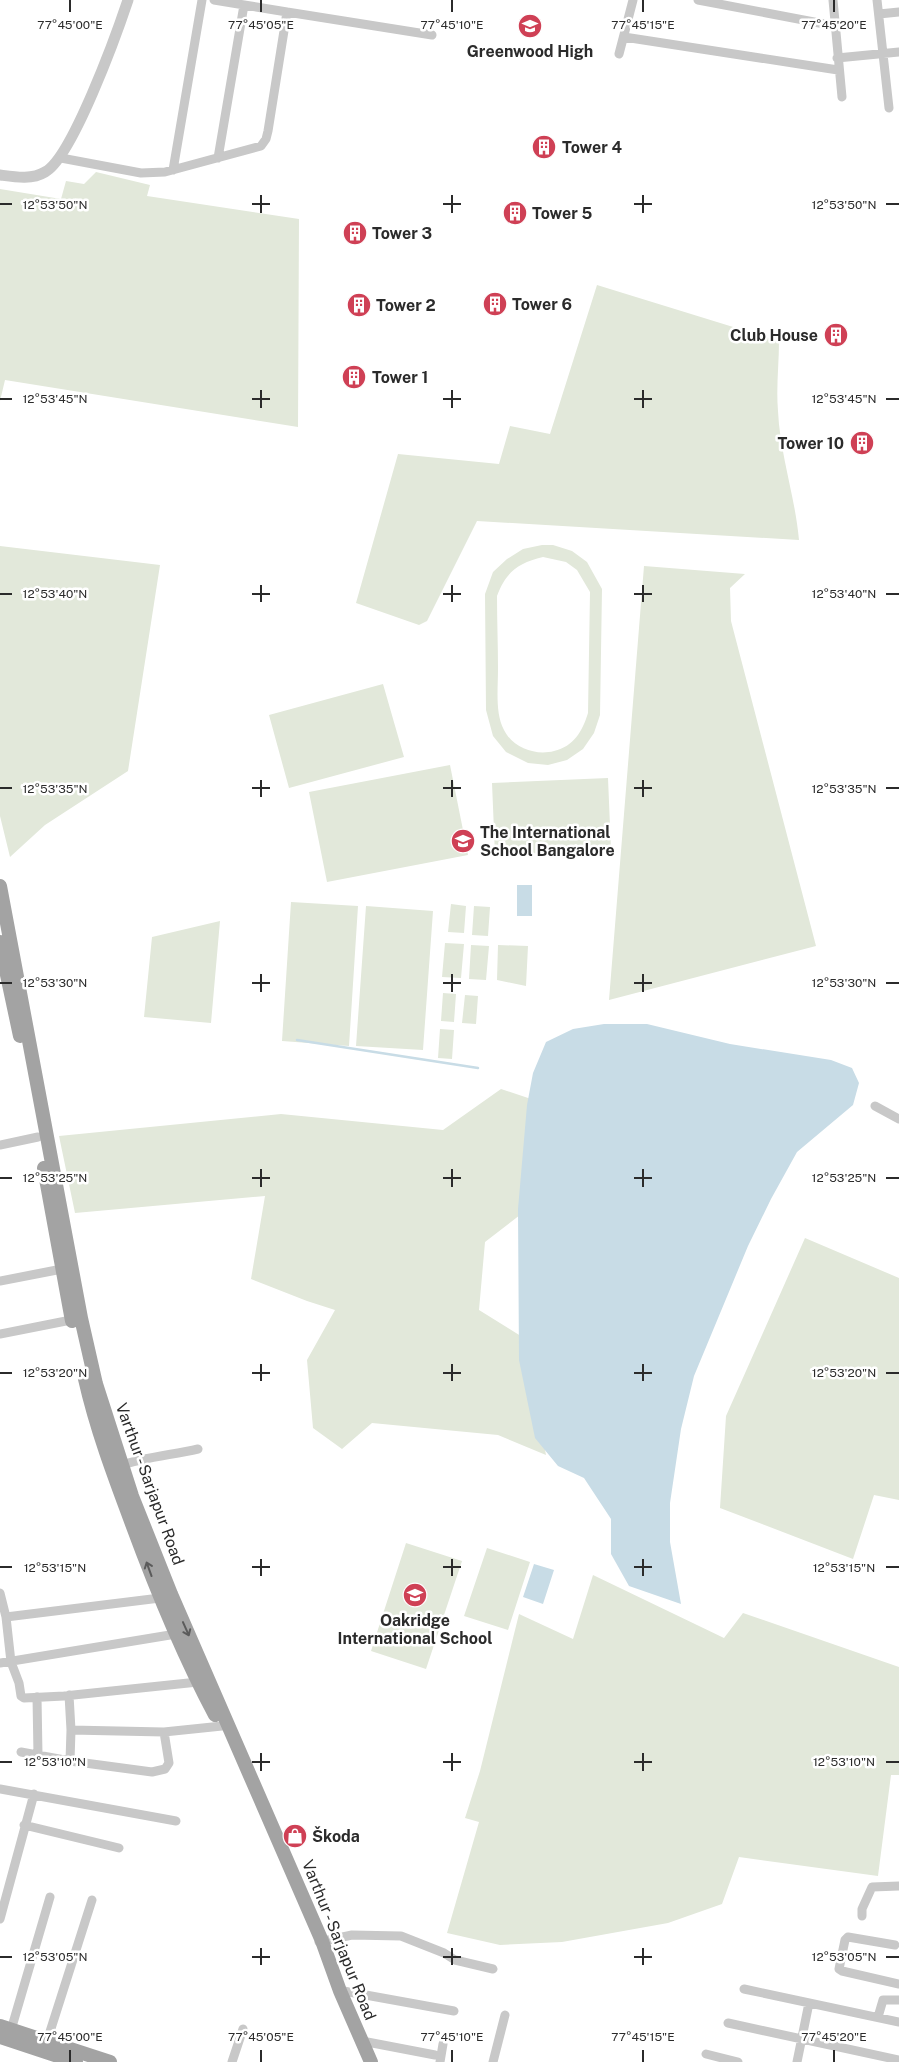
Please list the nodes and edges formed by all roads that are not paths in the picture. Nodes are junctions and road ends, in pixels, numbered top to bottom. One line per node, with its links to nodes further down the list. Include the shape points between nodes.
1 (128, 0): 23 (street, via 111,49)
2 (208, 0): 8 (street)
3 (214, 0): 9 (street)
4 (633, 0): 15 (street)
5 (698, 0): 13 (street)
6 (833, 0): 13 (street)
7 (878, 0): 12 (street)
8 (202, 4): 25 (street)
9 (244, 5): 10 (street); 24 (street)
10 (287, 12): 14 (street); 24 (street, via 266,139 254,149)
11 (899, 12): 12 (street)
12 (879, 14): 18 (street)
13 (835, 26): 19 (street)
14 (432, 35)
15 (624, 37): 17 (street); 20 (street)
16 (899, 52): 18 (street)
17 (619, 54)
18 (882, 54): 19 (street); 22 (street)
19 (837, 58): 20 (street)
20 (838, 70): 21 (street)
21 (842, 97)
22 (889, 108)
23 (61, 158): 25 (street, via 142,173); 26 (street, via 47,172 33,177)
24 (218, 158): 25 (street)
25 (173, 170)
26 (0, 175)
27 (0, 886): 35 (main road, Varthur - Sarjapur Road)
28 (0, 942): 31 (main road, Varthur - Sarjapur Road)
29 (875, 1106): 30 (street)
30 (899, 1119)
31 (38, 1136): 32 (street); 33 (main road, Varthur - Sarjapur Road)
32 (0, 1145)
33 (62, 1269): 34 (street); 35 (main road, Varthur - Sarjapur Road)
34 (0, 1282)
35 (77, 1319): 36 (street); 38 (main road, Varthur - Sarjapur Road, via 87,1386)
36 (0, 1334)
37 (198, 1449): 38 (street, via 159,1455)
38 (117, 1467): 40 (main road, Varthur - Sarjapur Road, one-way to 38); 64 (main road, Varthur - Sarjapur Road, one-way to 64)
39 (0, 1592): 41 (street)
40 (160, 1598): 41 (street); 42 (main road, Varthur - Sarjapur Road)
41 (6, 1617): 43 (street)
42 (176, 1634): 43 (street); 45 (main road, Varthur - Sarjapur Road)
43 (11, 1662): 44 (street); 47 (street, via 21,1696)
44 (0, 1663)
45 (198, 1682): 46 (street); 48 (main road, Varthur - Sarjapur Road)
46 (69, 1695): 47 (street); 49 (street)
47 (37, 1697): 52 (street)
48 (222, 1726): 50 (street); 64 (main road, Varthur - Sarjapur Road)
49 (71, 1730): 50 (street); 53 (street)
50 (164, 1732): 53 (street, via 169,1763 168,1768 162,1771)
51 (21, 1752): 52 (street)
52 (38, 1755): 53 (street)
53 (70, 1761)
54 (0, 1789): 55 (street)
55 (34, 1794): 56 (street); 57 (street)
56 (176, 1821)
57 (24, 1825): 58 (street); 63 (street)
58 (120, 1848)
59 (899, 1886): 62 (street, via 872,1887)
60 (50, 1897): 78 (street)
61 (92, 1900): 80 (street)
62 (862, 1916)
63 (0, 1919)
64 (320, 1942): 66 (street, via 352,1935 401,1936 455,1960); 68 (main road, Varthur - Sarjapur Road)
65 (895, 1945): 67 (street, via 848,1937 839,1969)
66 (493, 1969)
67 (899, 1984)
68 (338, 1990): 72 (street); 81 (main road, Varthur - Sarjapur Road); 89 (main road, Varthur - Sarjapur Road)
69 (744, 1990): 71 (street)
70 (899, 2000): 74 (street, via 883,2000)
71 (809, 2003): 74 (street); 79 (street)
72 (454, 2011)
73 (505, 2015): 91 (street)
74 (878, 2017): 75 (street)
75 (899, 2022)
76 (728, 2023): 79 (street)
77 (243, 2028): 88 (street)
78 (4, 2031): 80 (main road); 86 (main road)
79 (802, 2040): 85 (street); 93 (street)
80 (47, 2041): 87 (main road)
81 (362, 2041): 84 (street); 90 (main road, Varthur - Sarjapur Road)
82 (443, 2044): 84 (street)
83 (706, 2054): 92 (street)
84 (438, 2058)
85 (899, 2060)
86 (76, 2062)
87 (110, 2062)
88 (232, 2062)
89 (365, 2062)
90 (371, 2062)
91 (493, 2062)
92 (738, 2062)
93 (797, 2062)

